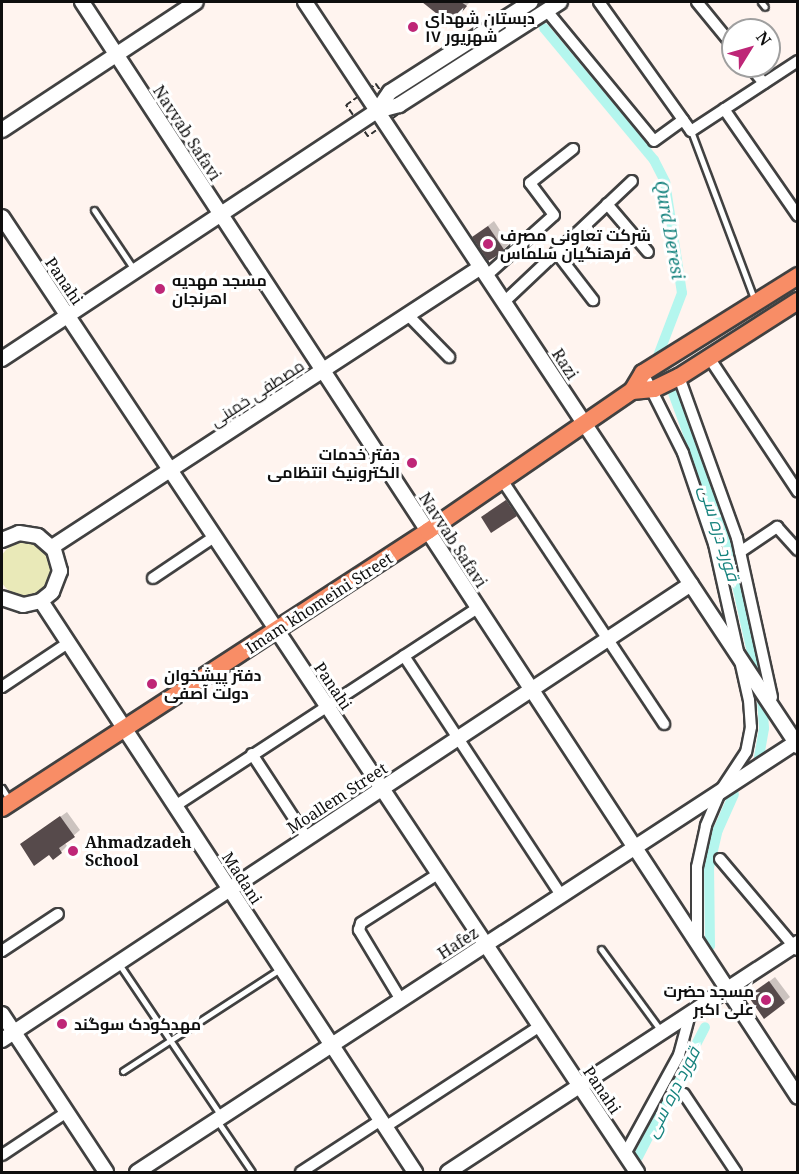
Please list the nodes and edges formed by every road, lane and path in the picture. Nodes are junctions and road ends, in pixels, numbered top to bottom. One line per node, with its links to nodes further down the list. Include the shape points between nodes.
1 (82, 2): 10 (street, Navvab Safavi)
2 (196, 2): 10 (street)
3 (304, 2): 15 (street, Razi)
4 (531, 2): 15 (street, via 390,92)
5 (561, 2): 8 (street)
6 (599, 2): 16 (street)
7 (697, 2): 9 (street)
8 (542, 6): 15 (street, via 399,105); 16 (street, via 654,141)
9 (721, 31)
10 (116, 54): 17 (street); 23 (street, Navvab Safavi)
11 (798, 61): 13 (street)
12 (760, 78): 13 (street)
13 (764, 83): 14 (street)
14 (724, 109): 18 (street); 24 (street)
15 (377, 111): 23 (street); 29 (street, Razi)
16 (683, 120): 18 (street)
17 (2, 130)
18 (691, 131): 34 (lane)
19 (573, 149): 29 (street, via 530,183 554,215)
20 (632, 181): 21 (street)
21 (607, 204): 26 (street); 27 (street)
22 (94, 210): 28 (lane)
23 (220, 214): 28 (street); 40 (street, Navvab Safavi)
24 (798, 216)
25 (2, 217): 36 (street, Panahi)
26 (556, 252): 31 (street); 33 (street)
27 (648, 252)
28 (135, 271): 36 (street)
29 (484, 272): 33 (street, Razi); 35 (street, مصطفی خمینی)
30 (798, 276): 34 (main road)
31 (593, 300)
32 (798, 301): 39 (main road)
33 (504, 302): 45 (street, Razi)
34 (755, 303): 41 (main road)
35 (408, 315): 37 (street); 40 (street, مصطفی خمینی)
36 (67, 316): 38 (street); 46 (street, Panahi)
37 (449, 357)
38 (2, 359)
39 (710, 359): 42 (main road); 48 (street)
40 (323, 370): 46 (street, مصطفی خمینی); 49 (street, Navvab Safavi)
41 (643, 374): 43 (street); 44 (main road)
42 (680, 377): 43 (main road); 54 (street)
43 (654, 390): 44 (main road); 64 (street, via 683,453 714,544)
44 (632, 391): 45 (main road, Imam khomeini Street)
45 (584, 423): 47 (main road, Imam khomeini Street); 56 (street, Razi)
46 (170, 470): 50 (street, Panahi); 52 (street, مصطفی خمینی)
47 (502, 480): 49 (main road, Imam khomeini Street); 61 (street)
48 (798, 492)
49 (428, 531): 59 (street, Navvab Safavi); 60 (main road, Imam khomeini Street)
50 (214, 537): 55 (street); 60 (street, Panahi)
51 (2, 540): 52 (street, via 29,533)
52 (52, 547): 58 (street, via 60,571 52,592)
53 (798, 550): 54 (street, via 777,527)
54 (740, 552): 67 (street)
55 (153, 578)
56 (691, 584): 61 (street, Moallem Street); 64 (street, Razi)
57 (2, 598): 58 (street, via 23,606)
58 (41, 601): 62 (street, Madani)
59 (478, 608): 63 (street); 66 (street, Navvab Safavi)
60 (276, 631): 68 (street, Panahi); 70 (main road, Imam khomeini Street)
61 (608, 639): 66 (street, Moallem Street); 69 (street)
62 (68, 643): 65 (street); 70 (street, Madani)
63 (404, 656): 68 (street); 71 (street)
64 (743, 663): 72 (street, Razi); 76 (street, via 751,727 746,752)
65 (2, 687)
66 (531, 690): 71 (street, Moallem Street); 80 (street, Navvab Safavi)
67 (772, 697)
68 (327, 707): 73 (street); 75 (street, Panahi)
69 (664, 724)
70 (125, 729): 77 (main road, Imam khomeini Street); 78 (street, Madani)
71 (458, 738): 75 (street, Moallem Street); 84 (street)
72 (797, 743): 76 (street, Hafez)
73 (252, 754): 78 (street); 79 (street)
74 (2, 788): 77 (lane)
75 (381, 789): 79 (street, Moallem Street); 82 (street, Panahi)
76 (721, 790): 80 (street, Hafez); 86 (street, via 706,826 697,867)
77 (6, 805)
78 (175, 806): 83 (street, Madani)
79 (307, 838): 83 (street, Moallem Street)
80 (634, 847): 84 (street, Hafez); 86 (street, Navvab Safavi)
81 (720, 859): 88 (street)
82 (438, 874): 87 (street, Panahi); 94 (street, via 361,924 359,930)
83 (230, 889): 91 (street, Moallem Street); 92 (street, Madani)
84 (561, 895): 87 (street, Hafez)
85 (58, 914): 90 (street)
86 (697, 943): 93 (street, Navvab Safavi)
87 (485, 945): 94 (street, Hafez); 97 (street, Panahi)
88 (796, 947): 93 (street)
89 (602, 949): 98 (lane)
90 (2, 951)
91 (119, 962): 99 (street, Moallem Street); 100 (lane)
92 (282, 968): 100 (lane); 101 (street, Madani)
93 (728, 989): 96 (street); 105 (street, Navvab Safavi)
94 (401, 1000): 101 (street, Hafez)
95 (2, 1014): 99 (street)
96 (690, 1014): 98 (street); 109 (street, via 679,1055)
97 (540, 1026): 103 (street, Panahi); 108 (street)
98 (662, 1032): 103 (street)
99 (7, 1036): 106 (street)
100 (171, 1041): 102 (lane); 107 (lane)
101 (332, 1045): 107 (street, Hafez); 108 (street, Madani)
102 (123, 1071)
103 (580, 1086): 109 (street, Panahi); 116 (street)
104 (684, 1094): 118 (street)
105 (798, 1096)
106 (67, 1112): 110 (street); 111 (street)
107 (219, 1119): 112 (street, Hafez); 113 (lane)
108 (383, 1123): 114 (street); 115 (street, Madani)
109 (625, 1154): 117 (street, Panahi)
110 (2, 1155)
111 (106, 1173)
112 (137, 1173)
113 (252, 1173)
114 (301, 1173)
115 (415, 1173)
116 (448, 1173)
117 (637, 1173)
118 (736, 1173)

